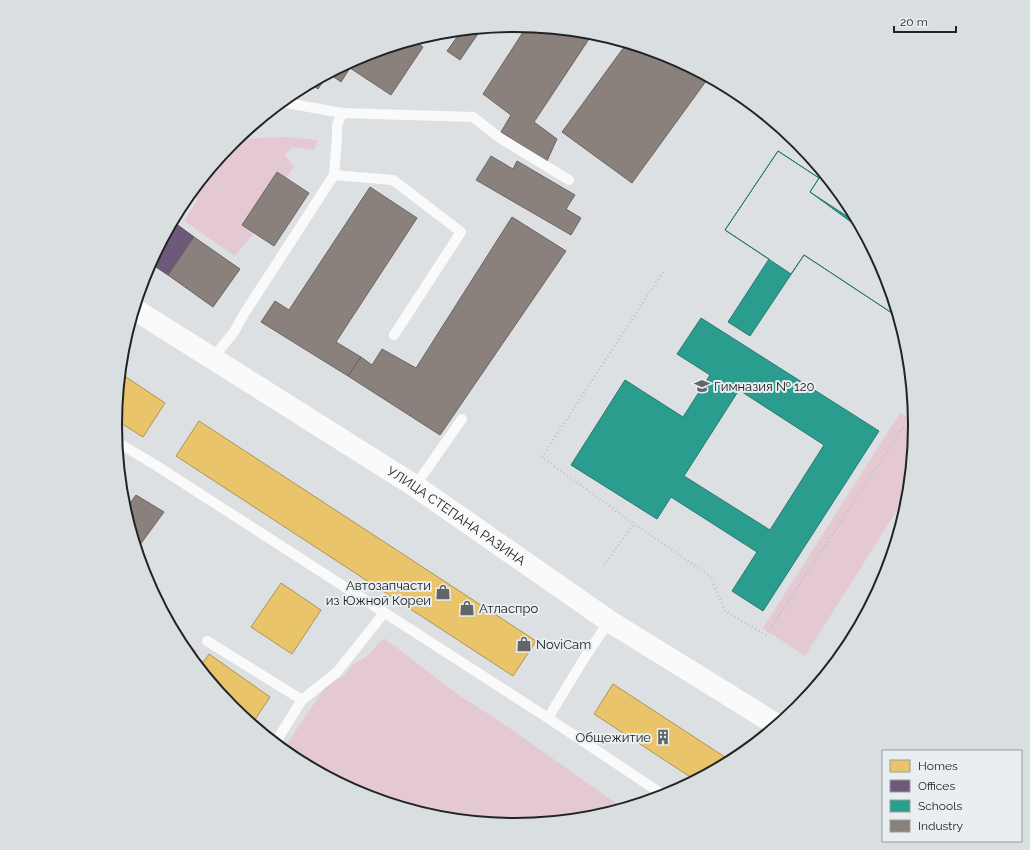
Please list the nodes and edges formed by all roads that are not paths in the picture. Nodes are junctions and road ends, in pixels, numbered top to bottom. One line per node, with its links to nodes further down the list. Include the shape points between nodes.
1 (289, 103): 2 (lane)
2 (342, 113): 3 (lane, via 337,125); 4 (lane, via 473,117 500,138)
3 (334, 175): 6 (lane, via 393,180 461,232); 7 (lane, via 234,332)
4 (569, 180)
5 (139, 312): 7 (street, УЛИЦА СТЕПАНА РАЗИНА)
6 (394, 335)
7 (212, 359): 10 (street, УЛИЦА СТЕПАНА РАЗИНА)
8 (462, 419): 10 (lane)
9 (123, 445): 11 (lane)
10 (415, 486): 12 (street, УЛИЦА СТЕПАНА РАЗИНА)
11 (384, 613): 14 (lane, via 337,672); 15 (lane)
12 (609, 621): 15 (lane); 16 (street, УЛИЦА СТЕПАНА РАЗИНА)
13 (207, 641): 14 (lane)
14 (302, 700): 17 (lane)
15 (548, 718): 18 (lane)
16 (772, 722)
17 (278, 738)
18 (657, 791)

